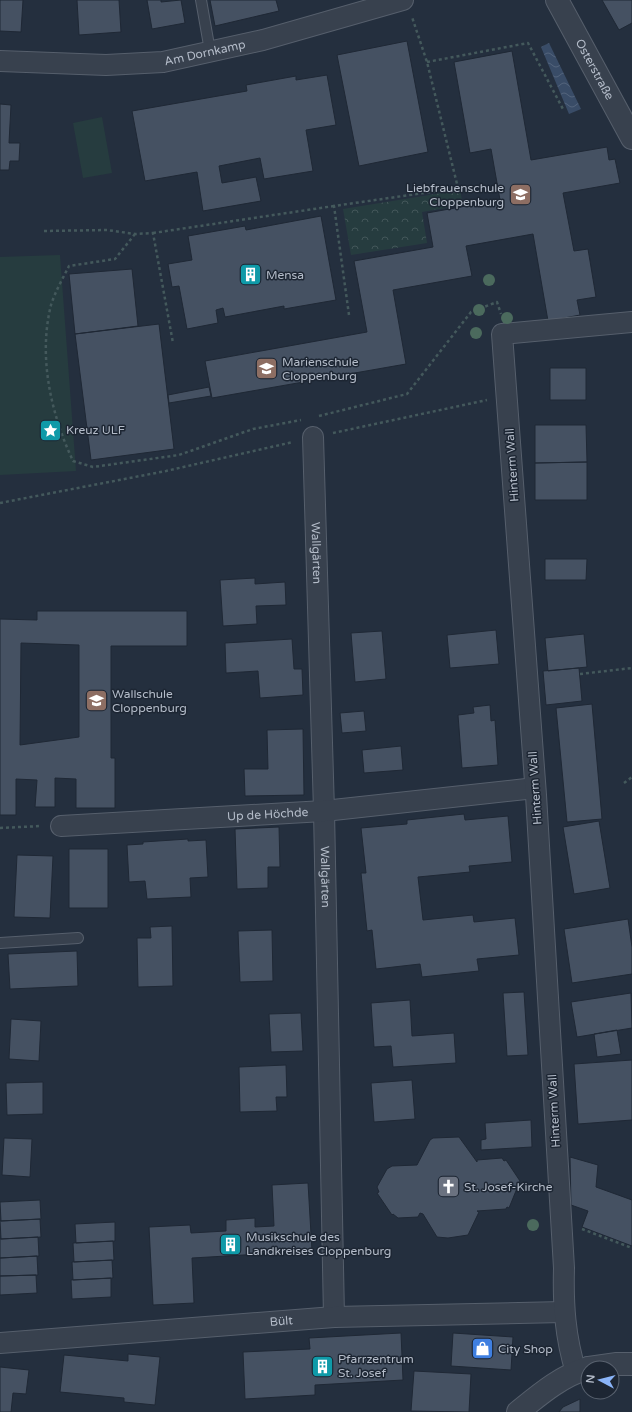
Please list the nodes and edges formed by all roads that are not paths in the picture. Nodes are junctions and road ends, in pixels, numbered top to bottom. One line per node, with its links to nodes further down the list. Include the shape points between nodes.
1 (201, 0): 4 (lane)
2 (557, 0): 6 (street, Osterstraße)
3 (407, 7): 4 (street, Am Dornkamp)
4 (210, 51): 5 (street, Am Dornkamp, via 163,62 106,65)
5 (0, 61)
6 (632, 138)
7 (632, 322): 9 (street, Hinterm Wall, via 502,334)
8 (313, 437): 10 (street, Wallgärten)
9 (535, 788): 10 (street, Up de Höchde); 14 (street, Hinterm Wall, via 564,1268)
10 (324, 811): 11 (street, Up de Höchde); 15 (street, Wallgärten)
11 (61, 826)
12 (78, 938): 13 (lane)
13 (0, 943)
14 (563, 1312): 15 (street, Bült); 19 (street, Hinterm Wall, via 571,1356)
15 (334, 1317): 16 (street, Bült)
16 (0, 1343)
17 (620, 1364): 18 (street)
18 (632, 1364)
19 (580, 1365)
20 (580, 1371): 21 (street, via 556,1384)
21 (518, 1412)

